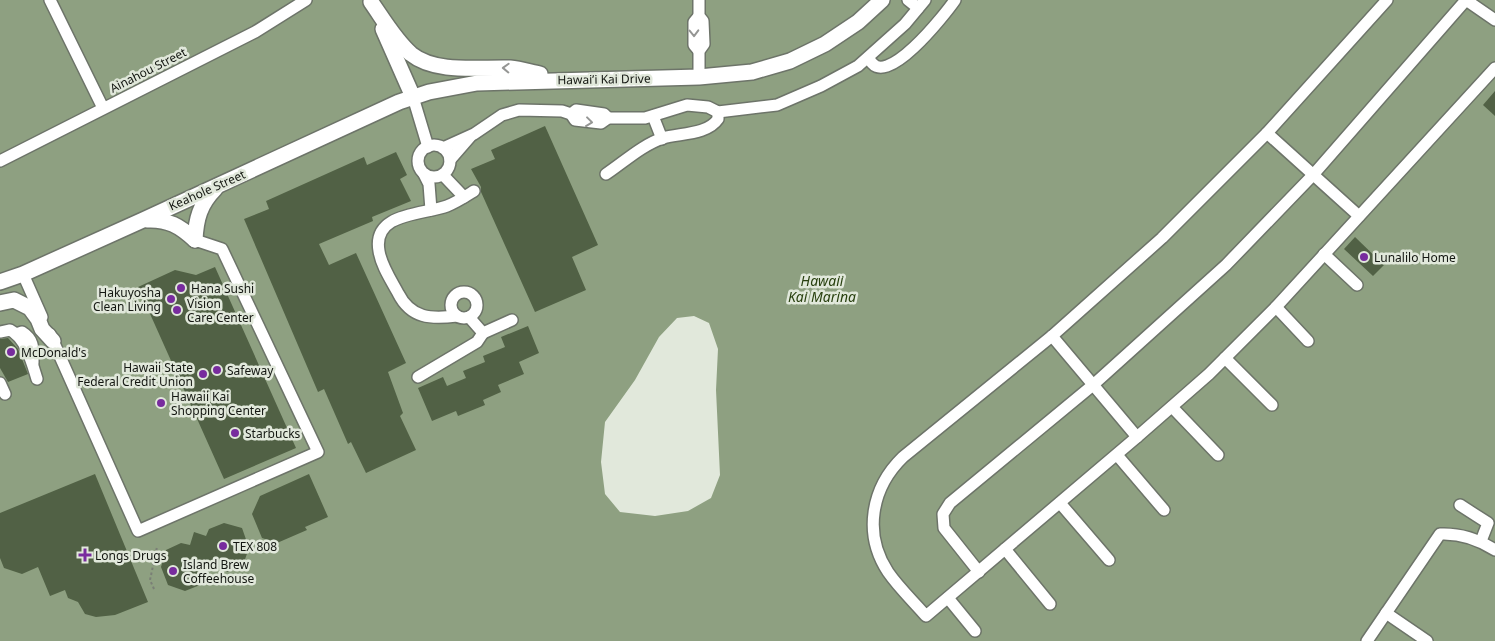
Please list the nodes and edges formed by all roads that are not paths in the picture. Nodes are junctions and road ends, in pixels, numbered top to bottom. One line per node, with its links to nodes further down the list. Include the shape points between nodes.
1 (51, 0): 17 (street)
2 (306, 0): 17 (street, Ainahou Street, via 255,32)
3 (699, 0): 14 (street, via 699,16 694,22)
4 (882, 0): 14 (main road, Hawai’i Kai Drive, via 842,34 808,53 752,72)
5 (908, 0): 10 (street)
6 (956, 0): 12 (street, via 937,24 897,62 882,67 873,65)
7 (1386, 0): 20 (street)
8 (1466, 0): 11 (street); 30 (street)
9 (371, 1): 15 (main road, one-way to 9, via 512,68 445,67 426,62 406,49); 16 (main road)
10 (922, 4): 12 (street)
11 (1495, 20)
12 (868, 58): 18 (street, via 851,70 777,105)
13 (1495, 68): 35 (street)
14 (699, 77): 15 (main road, Hawai’i Kai Drive)
15 (571, 80): 16 (main road, Hawai’i Kai Drive, via 476,83)
16 (413, 97): 23 (street); 31 (main road, Keahole Street)
17 (103, 108): 25 (street, Ainahou Street)
18 (718, 112): 19 (street, via 708,107 687,105); 22 (street, via 718,119 711,126)
19 (652, 116): 21 (street, via 608,118 601,123 575,120 571,114 562,111 519,110 502,115); 22 (street)
20 (1267, 133): 30 (street); 49 (street, via 1162,238)
21 (474, 134): 24 (street); 26 (street)
22 (662, 139): 28 (street)
23 (428, 146): 24 (street); 27 (street, via 418,159)
24 (443, 148): 26 (street)
25 (0, 160)
26 (450, 160): 29 (street)
27 (424, 174): 29 (street); 34 (street, via 429,184)
28 (606, 174)
29 (443, 175): 33 (street)
30 (1314, 175): 35 (street); 56 (street, via 1226,264)
31 (219, 185): 36 (main road, Keahole Street); 37 (main road, via 198,215)
32 (474, 191): 33 (street)
33 (464, 197): 34 (street)
34 (431, 210): 44 (street, via 389,222 380,234 379,250 402,300 418,314 435,318)
35 (1359, 216): 38 (street)
36 (143, 220): 37 (main road, via 174,223); 39 (main road, Keahole Street)
37 (195, 240): 50 (street, via 222,248 318,452 138,531)
38 (1324, 254): 41 (street); 43 (street)
39 (23, 274): 40 (main road, Keahole Street); 50 (street)
40 (0, 282)
41 (1357, 285)
42 (0, 303): 50 (main road, via 14,300 30,308)
43 (1276, 307): 51 (street); 52 (street)
44 (457, 316): 45 (street); 45 (street, via 451,309 451,300 465,292 473,295 477,302 476,311)
45 (470, 317): 48 (street)
46 (512, 320): 48 (street)
47 (0, 332): 54 (street, via 22,332 30,339 34,347 33,367)
48 (483, 333): 53 (street, via 477,342)
49 (1052, 336): 56 (street); 71 (street, via 903,457 888,474 878,493 873,514 874,536 887,570 926,616)
50 (53, 341)
51 (1308, 341)
52 (1225, 358): 58 (street); 59 (street)
53 (418, 377)
54 (37, 379)
55 (0, 382): 57 (street)
56 (1093, 385): 60 (street); 70 (street, via 945,509 944,528)
57 (5, 394)
58 (1272, 405)
59 (1172, 407): 60 (street); 62 (street)
60 (1137, 437): 61 (street)
61 (1117, 454): 63 (street); 65 (street)
62 (1218, 455)
63 (1060, 503): 67 (street); 69 (street)
64 (1460, 505): 66 (street, via 1488,523)
65 (1164, 510)
66 (1480, 541): 68 (street); 73 (street, via 1440,534)
67 (1005, 549): 70 (street); 72 (street)
68 (1495, 550)
69 (1109, 560)
70 (979, 572): 71 (street)
71 (948, 598): 74 (street)
72 (1050, 604)
73 (1386, 613): 75 (street); 76 (street)
74 (975, 631)
75 (1367, 641)
76 (1427, 641)

